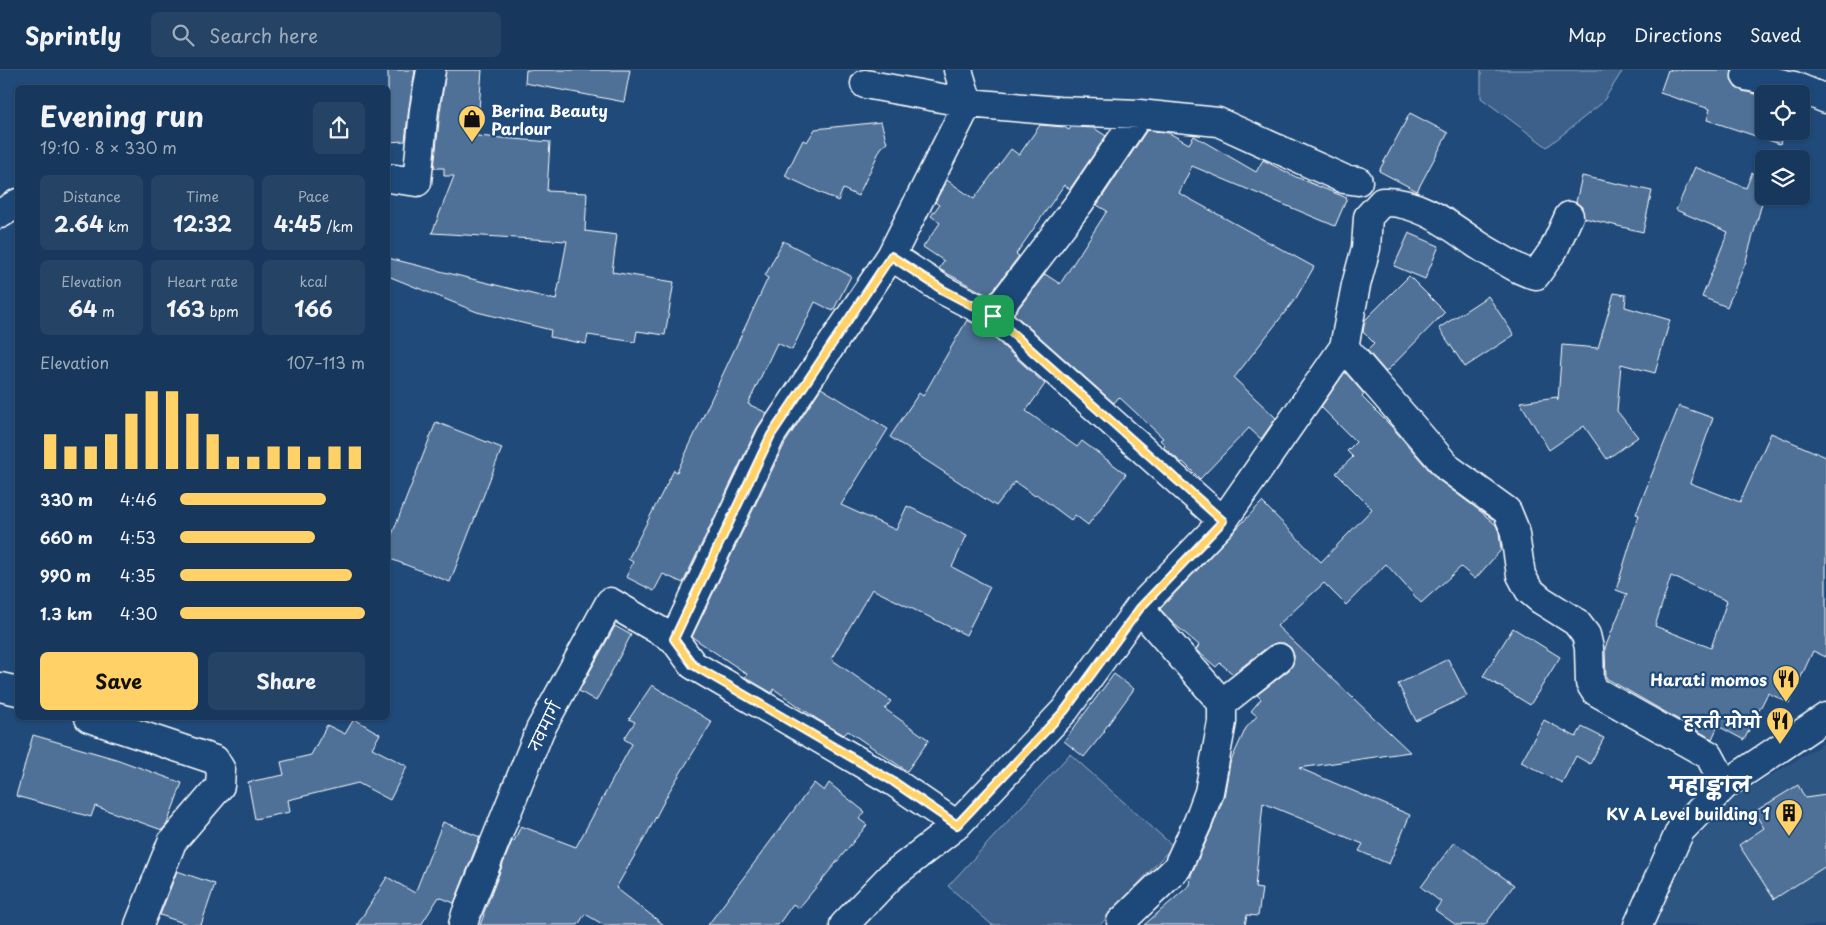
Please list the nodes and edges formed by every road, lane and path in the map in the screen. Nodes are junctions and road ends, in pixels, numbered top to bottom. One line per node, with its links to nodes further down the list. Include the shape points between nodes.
1 (431, 70): 8 (street, via 417,182)
2 (958, 70): 6 (street)
3 (1746, 76): 5 (street, via 1794,86)
4 (864, 84): 6 (street)
5 (1826, 99)
6 (968, 103): 7 (street); 13 (street)
7 (1138, 114): 9 (street, via 1218,122 1344,179); 14 (street, via 1080,202)
8 (392, 178)
9 (1358, 181)
10 (15, 205): 11 (street)
11 (0, 214)
12 (1569, 216): 15 (street, via 1554,249 1536,276 1477,245 1442,220 1408,205 1382,202 1368,217 1366,248)
13 (891, 256): 14 (street, via 943,290); 18 (street, via 771,435)
14 (993, 316): 16 (street)
15 (1344, 346): 16 (street); 25 (street, via 1448,468 1506,511 1514,528 1520,575 1529,590 1576,622 1586,636 1590,683 1595,691 1709,755)
16 (1223, 521): 17 (street)
17 (1140, 608): 22 (street); 26 (street, via 1065,710)
18 (674, 639): 26 (street, via 693,665 894,782); 29 (street, नवमार्ग, via 610,602 540,730)
19 (1279, 658): 22 (street)
20 (0, 687): 21 (street)
21 (15, 690)
22 (1222, 703): 27 (street, via 1222,722 1209,792 1177,868)
23 (1826, 717): 25 (street)
24 (96, 720): 28 (street, via 215,760 221,770 220,786 172,842)
25 (1725, 784): 31 (street, via 1680,831)
26 (957, 825): 30 (street, via 891,876)
27 (1121, 922)
28 (139, 925)
29 (463, 925)
30 (844, 925)
31 (1638, 925)

